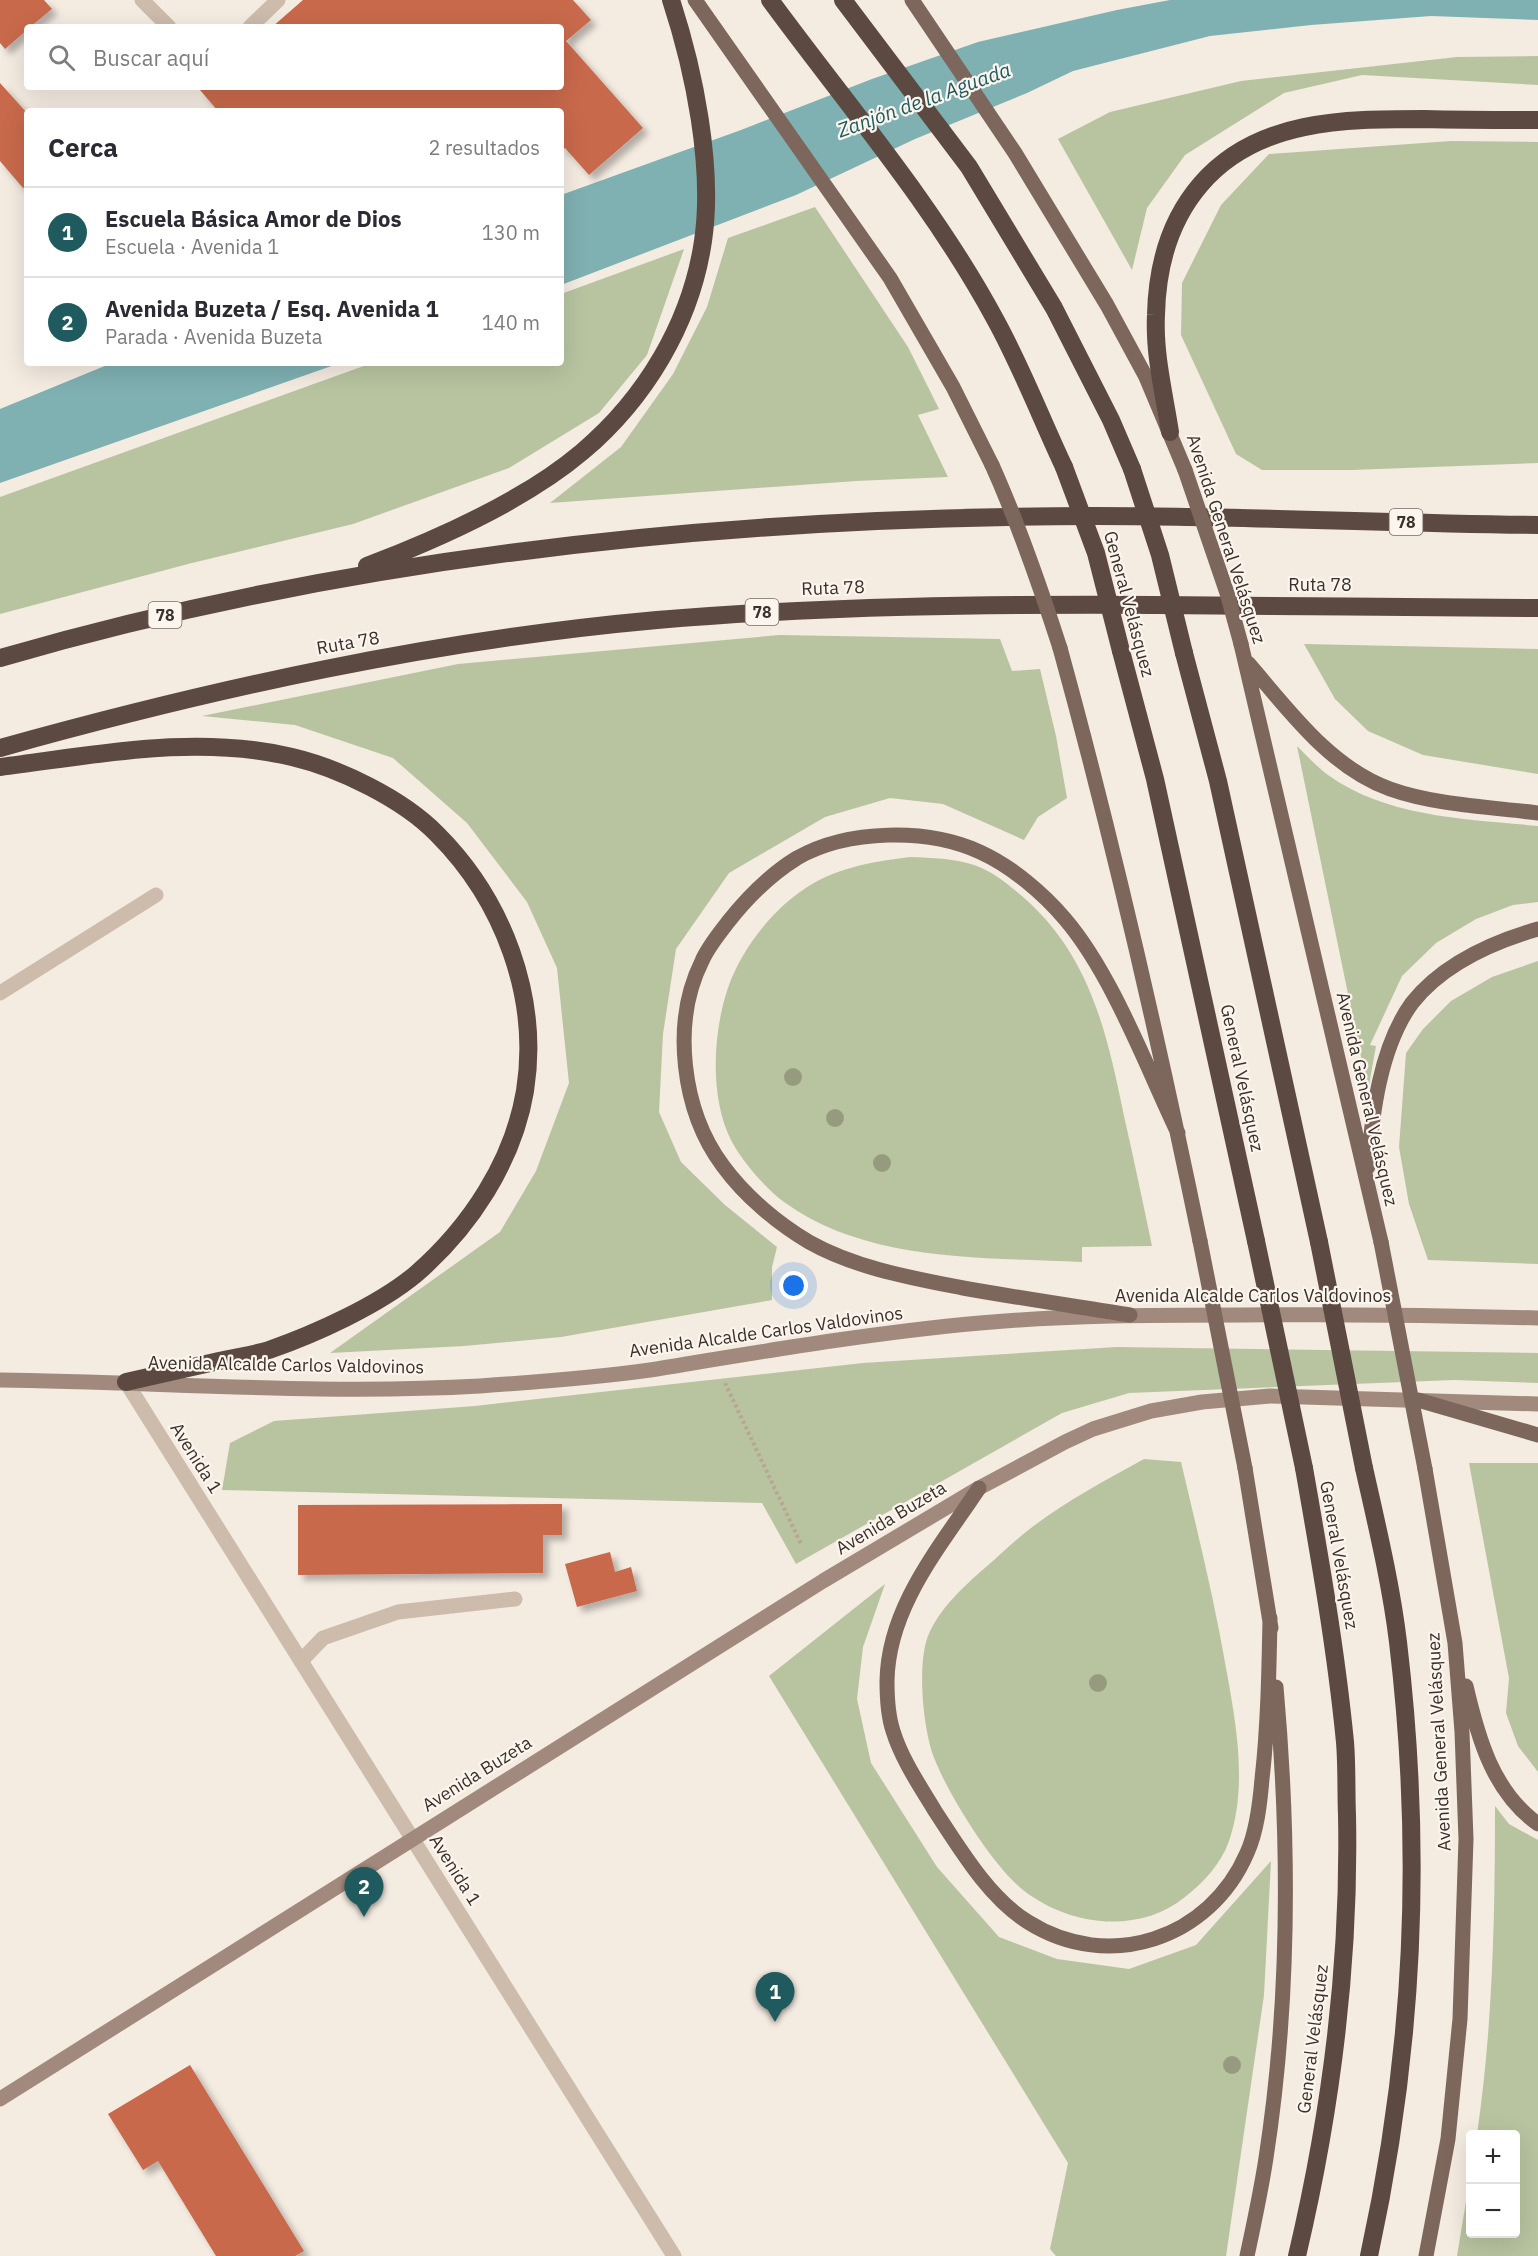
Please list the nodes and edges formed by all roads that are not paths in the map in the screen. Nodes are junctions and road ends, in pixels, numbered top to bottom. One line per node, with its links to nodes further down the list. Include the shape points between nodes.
1 (142, 0): 8 (street)
2 (278, 0): 9 (street)
3 (670, 0): 15 (highway, via 688,59 700,123 706,200 704,240 695,279 665,352 613,423 547,478 461,525)
4 (695, 0): 25 (main road, bridge, via 890,278 924,334 1012,508 1060,648 1098,787)
5 (770, 0): 44 (highway, General Velásquez, bridge, via 911,185 995,319 1064,467 1096,554 1155,779 1304,1468 1326,1593 1345,1745 1345,1945 1327,2110)
6 (843, 0): 45 (highway, bridge, via 969,167 1054,308 1112,420 1160,555 1218,781 1383,1554 1408,1738 1413,1869 1408,1996 1399,2089)
7 (912, 0): 11 (main road, Avenida General Velásquez, via 1015,153 1107,305)
8 (166, 24)
9 (252, 24)
10 (1538, 120): 11 (highway, via 1332,121 1270,136 1227,158 1192,194 1178,216 1162,258 1155,314 1156,347)
11 (1170, 432): 18 (main road, Avenida General Velásquez, bridge, via 1227,593)
12 (1538, 515): 13 (highway)
13 (1509, 525): 14 (highway, 78); 15 (highway, 78, via 1126,516 898,520 632,538)
14 (1538, 525)
15 (332, 580): 17 (highway, 78, via 96,631)
16 (1538, 608): 19 (highway, Ruta 78 / 78, via 902,606 654,620 414,652 298,674 183,699)
17 (0, 658)
18 (1246, 661): 21 (main road, via 1309,733 1360,774 1390,789 1424,797); 26 (main road, Avenida General Velásquez)
19 (0, 748)
20 (0, 767): 30 (highway, via 201,746 251,749 325,768 366,785 436,833 464,865 492,907 520,977 528,1051 525,1091 513,1134 492,1180 446,1245 414,1276 377,1301 326,1326 268,1350)
21 (1538, 813)
22 (156, 895): 24 (street)
23 (1538, 929): 26 (main road, via 1486,948 1459,963 1412,1004 1394,1036 1382,1074 1371,1122)
24 (0, 993)
25 (1178, 1133): 27 (main road, via 1118,1004 1065,919 1040,894 981,852 938,838 860,838 798,858 744,902 702,960 689,994 686,1067 706,1136 723,1166 777,1220 810,1242 891,1272); 36 (main road, bridge, via 1245,1468)
26 (1366, 1182): 37 (main road, Avenida General Velásquez, bridge, via 1425,1469)
27 (1130, 1315): 28 (main road, Avenida Alcalde Carlos Valdovinos); 30 (main road, Avenida Alcalde Carlos Valdovinos, via 1054,1317 882,1334 565,1380 390,1389)
28 (1538, 1318)
29 (0, 1380): 30 (main road, Avenida Alcalde Carlos Valdovinos)
30 (126, 1382): 38 (street, Avenida 1)
31 (1418, 1400): 32 (main road); 33 (main road); 34 (main road, via 1270,1396 1151,1411 1065,1442)
32 (1538, 1404)
33 (1538, 1434)
34 (979, 1488): 36 (main road, via 902,1610 889,1657 887,1681 892,1730 962,1854 1007,1906 1051,1934 1102,1946 1155,1939 1202,1914 1237,1874 1248,1850 1261,1793); 40 (main road, Avenida Buzeta)
35 (515, 1599): 38 (street, via 398,1612 323,1638)
36 (1270, 1618): 43 (main road, via 1285,1819 1285,1961 1273,2108)
37 (1455, 1642): 39 (main road, via 1482,1746 1508,1796); 46 (main road, Avenida General Velásquez, via 1466,1839 1463,1966 1448,2139)
38 (301, 1661): 40 (street, Avenida 1)
39 (1538, 1824)
40 (412, 1838): 41 (main road, Avenida Buzeta); 42 (street, Avenida 1)
41 (0, 2099)
42 (674, 2256)
43 (1247, 2256)
44 (1297, 2256)
45 (1369, 2256)
46 (1426, 2256)

